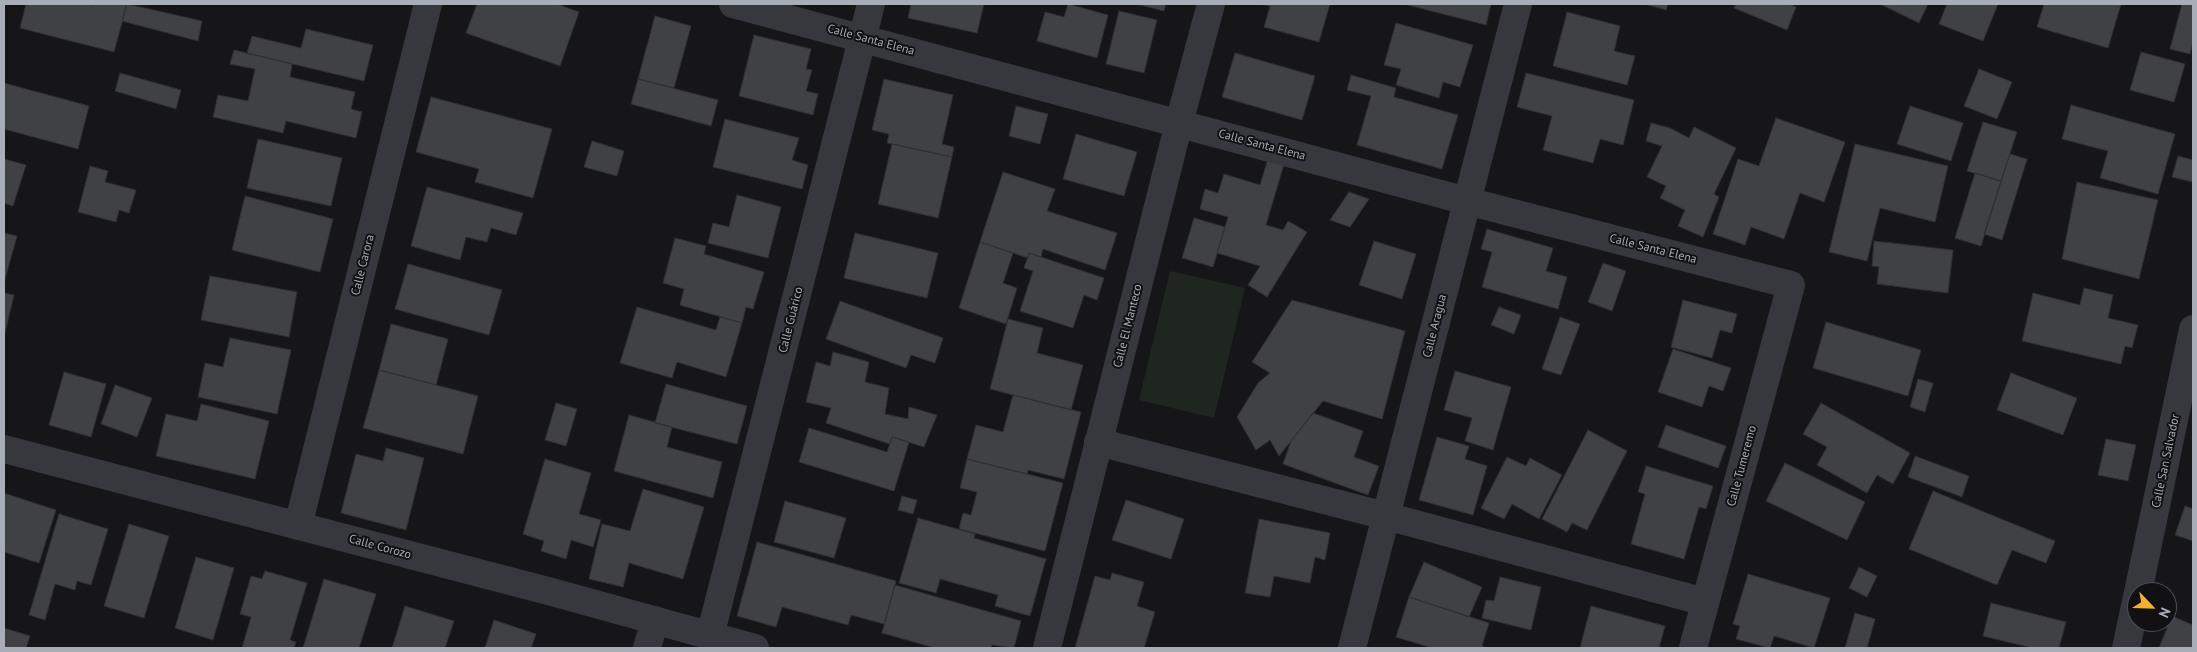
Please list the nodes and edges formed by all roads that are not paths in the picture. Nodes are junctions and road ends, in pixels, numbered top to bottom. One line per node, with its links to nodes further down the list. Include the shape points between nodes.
1 (428, 4): 14 (street, Calle Carora)
2 (732, 4): 6 (street, Calle Santa Elena)
3 (871, 4): 6 (street, Calle Guárico)
4 (1211, 4): 7 (street, Calle El Manteco)
5 (1518, 4): 8 (street, Calle Aragua)
6 (862, 38): 7 (street, Calle Santa Elena); 19 (street, Calle Guárico)
7 (1179, 123): 8 (street, Calle Santa Elena); 11 (street, Calle El Manteco)
8 (1468, 201): 9 (street, Calle Santa Elena); 13 (street, Calle Aragua)
9 (1791, 285): 16 (street, Calle Tumeremo)
10 (2193, 329): 15 (street, Calle San Salvador)
11 (1098, 442): 13 (street); 22 (street, Calle El Manteco)
12 (4, 449): 14 (street, Calle Corozo)
13 (1386, 516): 16 (street); 23 (street, Calle Aragua)
14 (298, 526): 17 (street, Calle Corozo)
15 (2140, 582)
16 (1705, 602): 24 (street, Calle Tumeremo)
17 (655, 620): 19 (street, Calle Corozo); 20 (street)
18 (2129, 632): 25 (street)
19 (710, 636): 21 (street, Calle Corozo)
20 (647, 648)
21 (755, 648)
22 (1047, 648)
23 (1352, 648)
24 (1693, 648)
25 (2126, 648)

